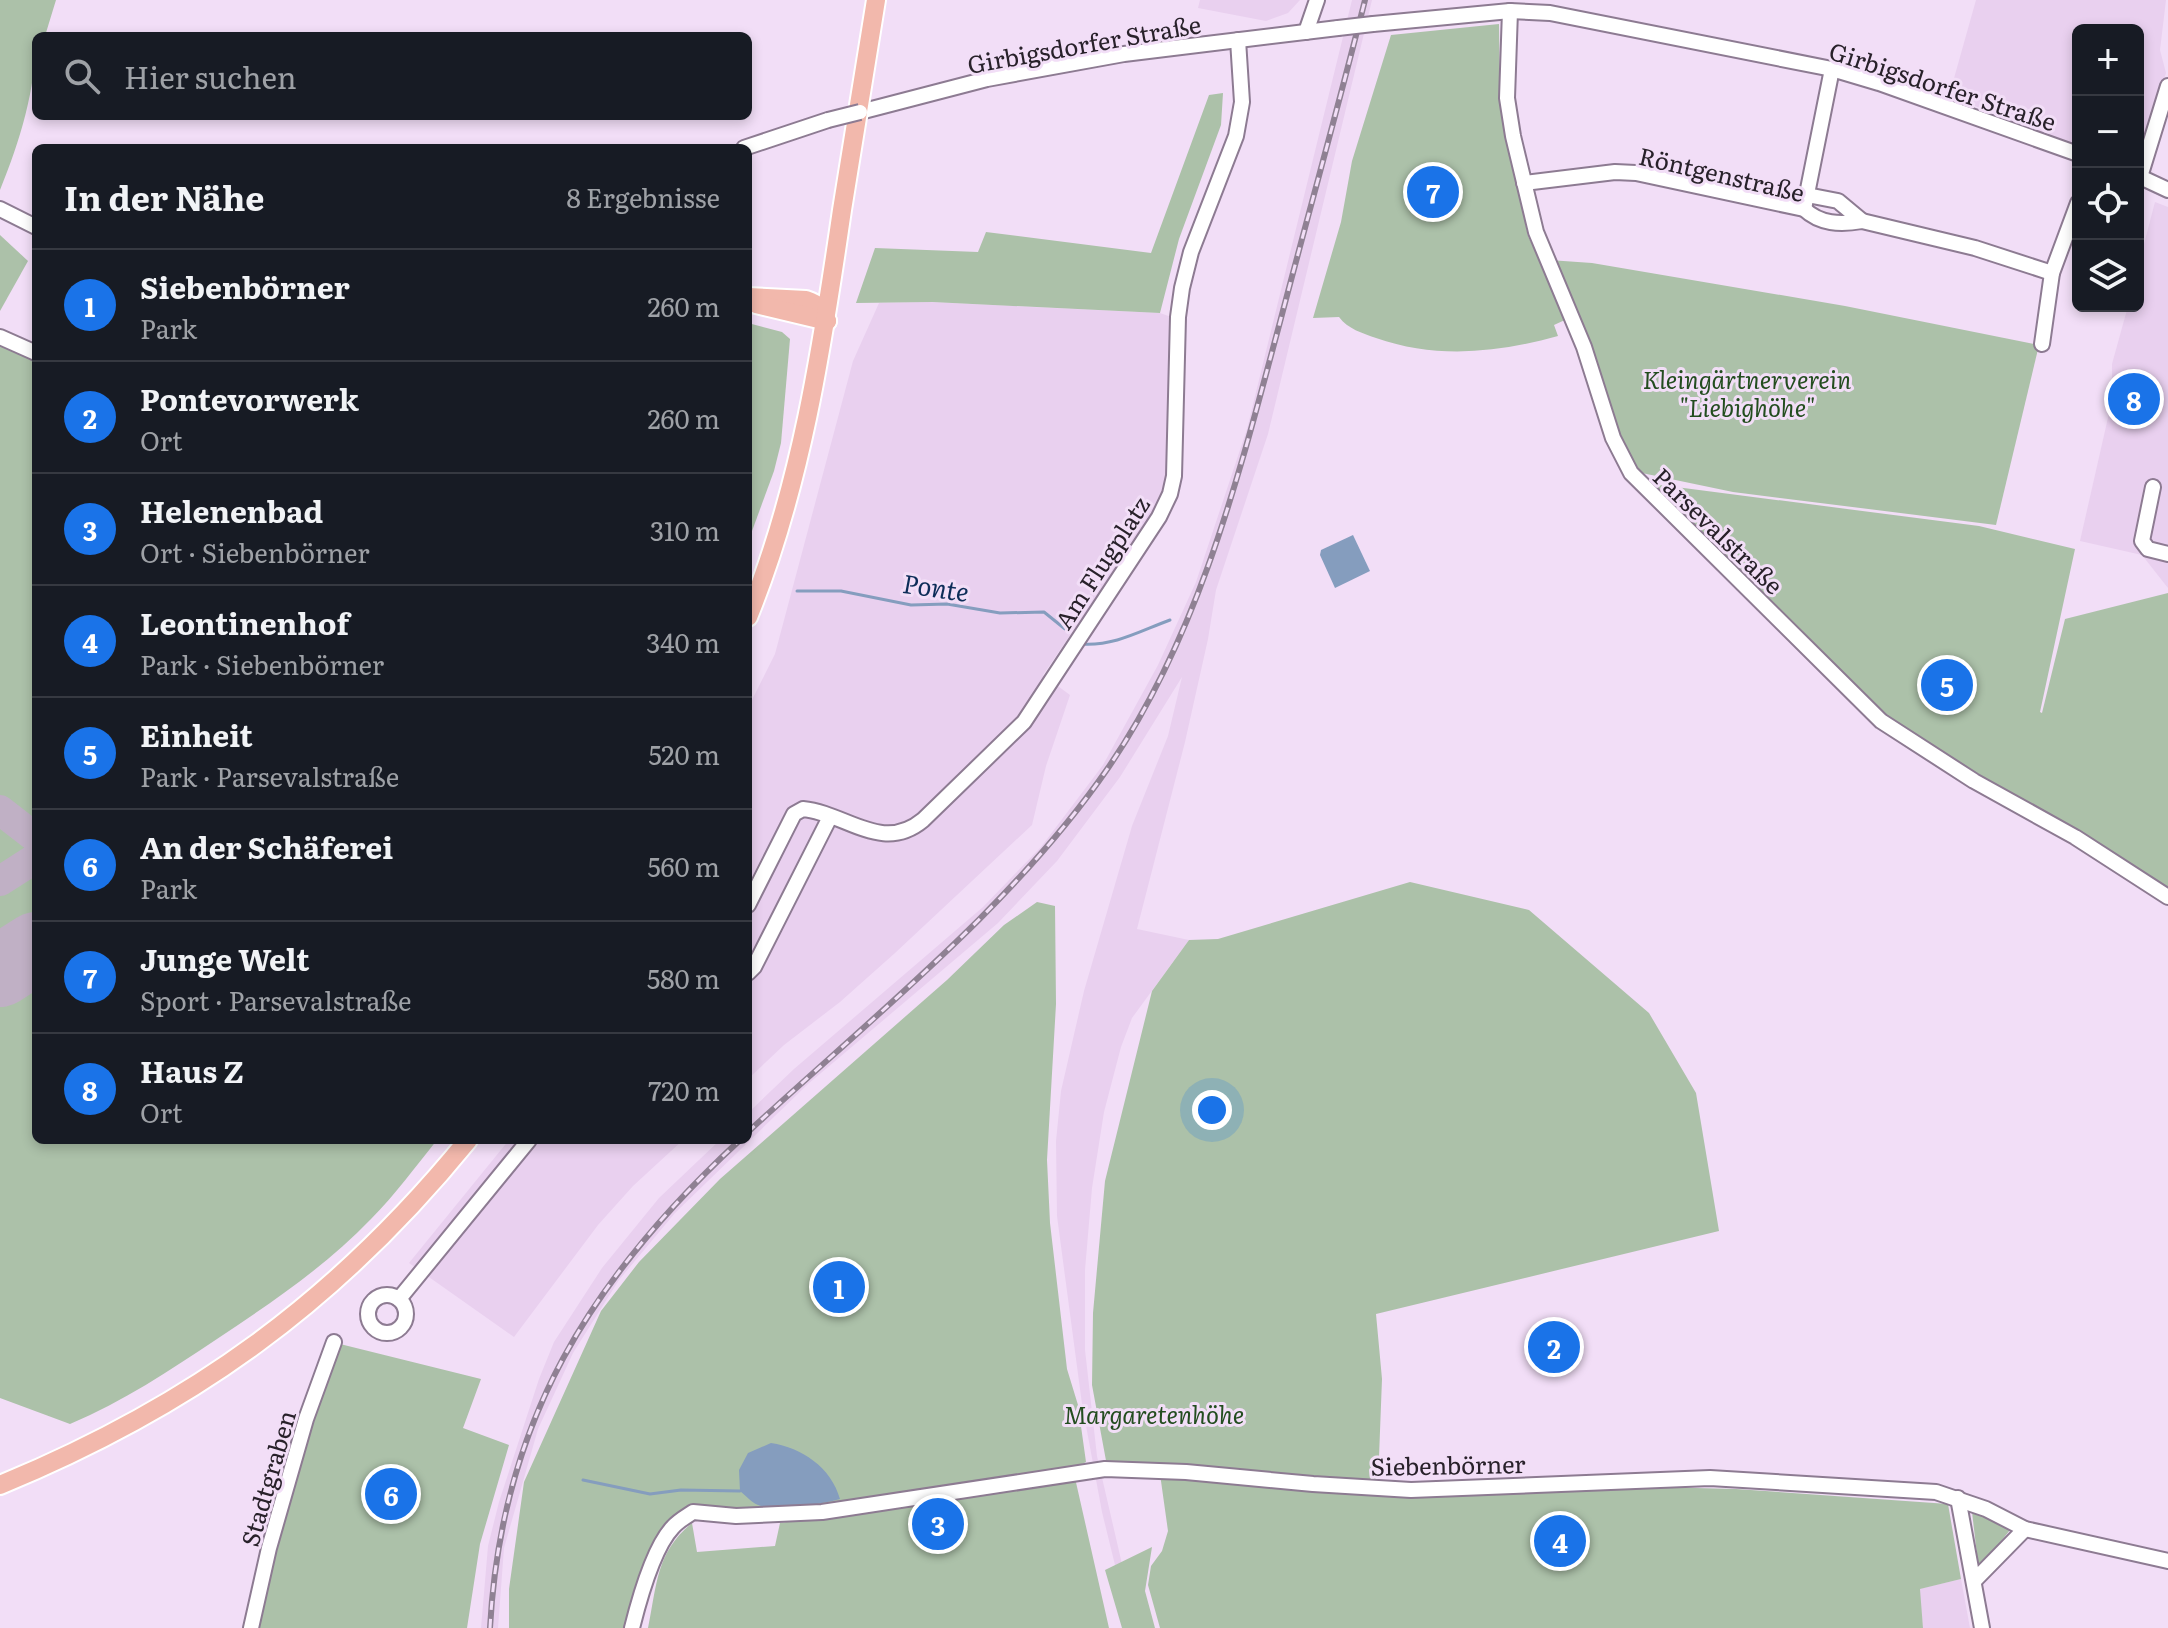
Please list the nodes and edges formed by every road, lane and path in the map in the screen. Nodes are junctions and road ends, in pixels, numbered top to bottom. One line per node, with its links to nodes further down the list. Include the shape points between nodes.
1 (876, 0): 20 (main road)
2 (1317, 0): 5 (street)
3 (1536, 6): 4 (street, Girbigsdorfer Straße); 7 (street, Girbigsdorfer Straße)
4 (1510, 11): 5 (street, Girbigsdorfer Straße, bridge); 13 (street, Parsevalstraße, via 1507,98)
5 (1306, 32): 6 (street, Girbigsdorfer Straße)
6 (1238, 40): 9 (street, Girbigsdorfer Straße, bridge, via 987,79); 32 (street, Am Flugplatz, via 1242,102 1236,136 1182,288 1174,476 1159,517 1024,722 923,820 895,834)
7 (1832, 69): 10 (street, Girbigsdorfer Straße); 15 (street)
8 (2168, 86): 11 (street)
9 (752, 145)
10 (2072, 152)
11 (2142, 168)
12 (2144, 179): 14 (street)
13 (1524, 183): 15 (street, Röntgenstraße, via 1636,173); 34 (street, Parsevalstraße, via 1545,257 1584,347 1613,438 1639,483 1881,721)
14 (2168, 190)
15 (1805, 202): 18 (street, Röntgenstraße, via 1838,201); 18 (street, Röntgenstraße, via 1814,219)
16 (0, 209): 19 (street)
17 (2072, 219): 21 (street)
18 (1862, 221): 21 (street, Röntgenstraße)
19 (32, 225)
20 (834, 269): 22 (main road, via 811,290); 25 (main road)
21 (2052, 273): 27 (street)
22 (792, 297): 23 (main road); 25 (main road, via 816,303)
23 (752, 300)
24 (752, 301): 25 (main road)
25 (827, 321): 31 (main road, via 804,438)
26 (0, 337): 28 (street)
27 (2042, 344)
28 (32, 351)
29 (2153, 487): 30 (street, via 2142,541 2148,549)
30 (2168, 554)
31 (752, 607)
32 (830, 817): 33 (street, Am Flugplatz, via 803,809 794,814); 35 (street)
33 (752, 897)
34 (2168, 897)
35 (752, 969)
36 (465, 1144): 40 (main road, via 388,1232 270,1335 180,1396)
37 (526, 1144): 38 (street)
38 (399, 1299)
39 (334, 1342): 45 (street, Stadtgraben, via 306,1419)
40 (0, 1485)
41 (1958, 1498): 42 (street, Siebenbörner); 44 (street); 46 (street, Siebenbörner, via 1936,1492 1710,1478 1411,1490 1097,1469 822,1512 693,1512 672,1527 659,1550)
42 (2025, 1529): 43 (street, Siebenbörner); 44 (street)
43 (2168, 1561)
44 (1974, 1581): 47 (street)
45 (251, 1628)
46 (632, 1628)
47 (1982, 1628)

